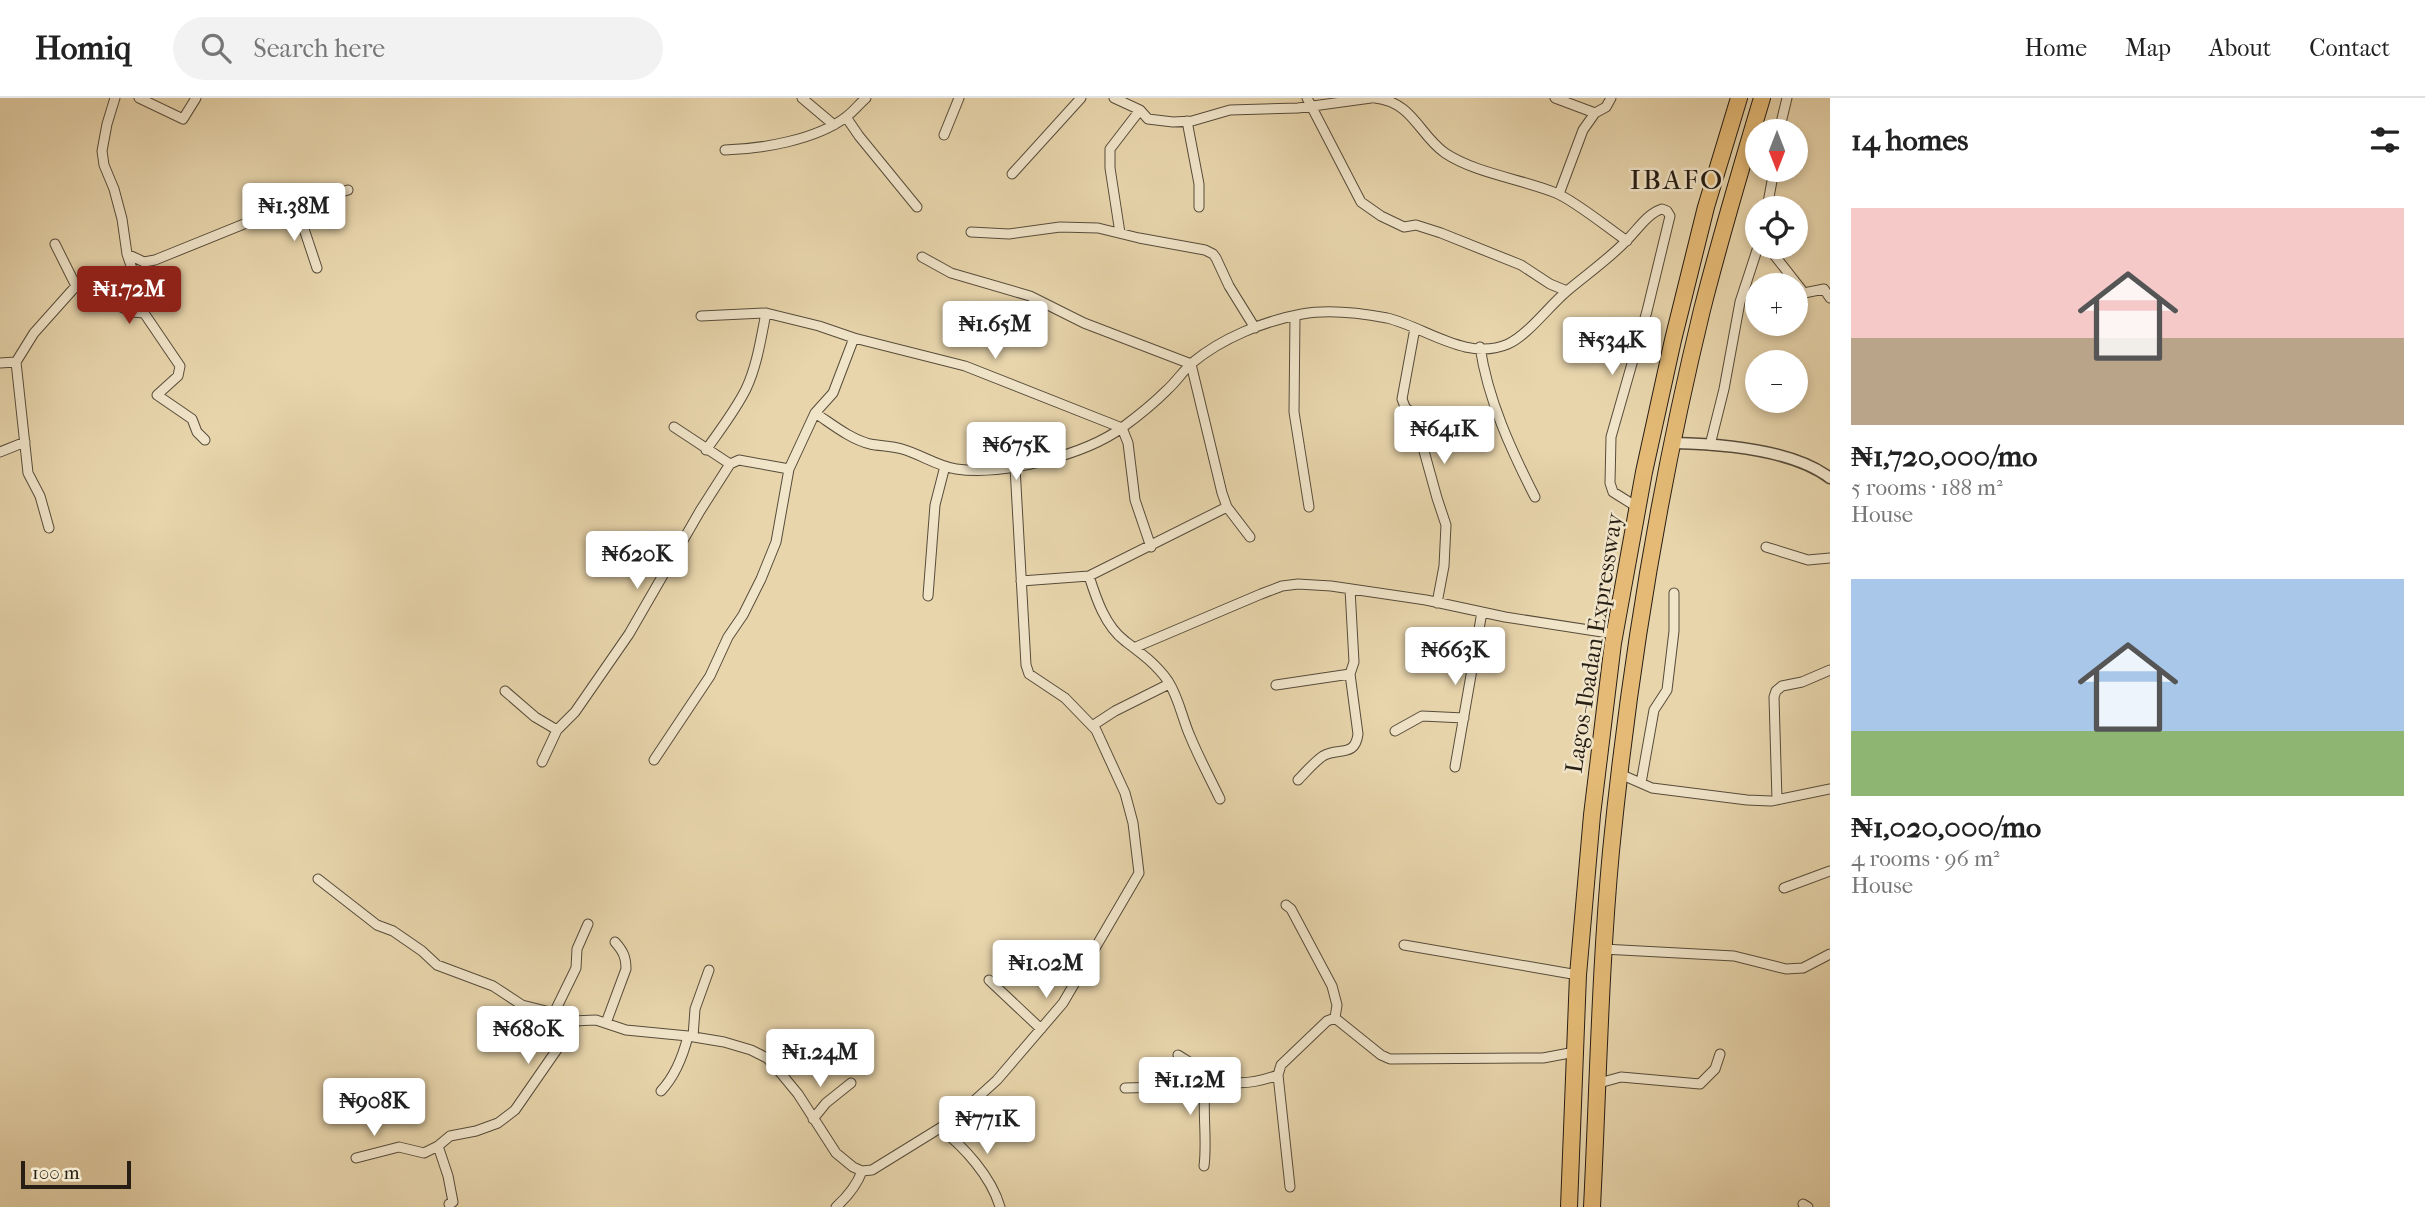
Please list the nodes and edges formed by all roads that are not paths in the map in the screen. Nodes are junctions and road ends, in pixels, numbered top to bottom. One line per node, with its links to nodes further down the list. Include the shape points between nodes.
1 (115, 98): 36 (street, via 102,151)
2 (139, 98): 3 (street, via 183,119)
3 (196, 98)
4 (802, 98): 23 (street)
5 (866, 98): 20 (street)
6 (959, 98): 24 (street)
7 (1081, 98): 26 (street)
8 (1114, 98): 17 (street)
9 (1226, 98): 18 (street)
10 (1373, 98): 16 (street); 28 (street, via 1394,101 1441,150 1459,161)
11 (1555, 98): 19 (street)
12 (1611, 98): 19 (street)
13 (1739, 98): 72 (highway, Lagos-Ibadan Expressway, via 1679,313)
14 (1762, 98): 60 (highway, Lagos-Ibadan Expressway, via 1701,313)
15 (1787, 98): 21 (street)
16 (1309, 103): 18 (street); 42 (street, via 1361,202 1404,227 1416,225 1441,233 1521,265)
17 (1140, 110): 22 (street, via 1148,119); 33 (street, via 1110,149)
18 (1230, 110): 22 (street)
19 (1595, 113): 28 (street, via 1583,130)
20 (846, 117): 23 (street); 29 (street)
21 (1782, 119)
22 (1187, 121): 30 (street)
23 (834, 125): 25 (street, via 779,143)
24 (944, 135)
25 (725, 150)
26 (1012, 174)
27 (348, 190): 31 (street)
28 (1559, 194): 34 (street)
29 (917, 207)
30 (1199, 207)
31 (276, 211): 36 (street, via 155,260 144,262); 40 (street, via 294,215 302,223)
32 (971, 232): 33 (street, via 1009,234 1077,226)
33 (1119, 233): 48 (street, via 1213,254)
34 (1627, 241): 42 (street); 72 (street, via 1654,211 1667,211 1670,216 1647,311 1611,437 1610,483 1614,492)
35 (55, 244): 41 (street)
36 (127, 254): 44 (street)
37 (922, 257): 54 (street, via 951,273 1030,296 1084,323)
38 (1754, 259): 61 (street, via 1740,302)
39 (1777, 259): 43 (street, via 1804,293 1824,289)
40 (317, 268)
41 (76, 286): 44 (street); 52 (street, via 34,333)
42 (1567, 291): 51 (street, via 1512,342)
43 (1830, 298)
44 (144, 313): 58 (street, via 180,366 178,376 157,395 192,419)
45 (766, 313): 46 (street); 50 (street); 62 (street, via 747,387)
46 (701, 316)
47 (1296, 316): 48 (street); 49 (street, via 1362,314); 71 (street, via 1294,412)
48 (1255, 328): 54 (street, via 1222,342)
49 (1415, 328): 51 (street, via 1453,344); 83 (street, via 1402,399 1414,415 1446,526)
50 (854, 338): 55 (street, via 833,393); 57 (street, via 965,366)
51 (1480, 347): 69 (street, via 1511,450)
52 (16, 362): 53 (street); 59 (street)
53 (0, 363)
54 (1191, 364): 57 (street); 70 (street)
55 (815, 414): 65 (street, via 855,438 900,448); 67 (street)
56 (674, 427): 62 (street)
57 (1122, 428): 66 (street, via 1100,442); 75 (street, via 1135,500)
58 (205, 440)
59 (25, 442): 63 (street); 73 (street, via 28,473)
60 (1674, 443): 61 (street); 99 (highway, Lagos-Ibadan Expressway, via 1645,594)
61 (1710, 445): 68 (street, via 1789,457)
62 (706, 450): 64 (street)
63 (0, 452)
64 (730, 464): 67 (street, via 739,460); 94 (street, via 629,634 575,712)
65 (945, 466): 66 (street, via 973,470); 82 (street, via 935,505)
66 (1015, 467): 79 (street)
67 (789, 469): 96 (street, via 776,542 761,579 710,676)
68 (1830, 478)
69 (1535, 497)
70 (1227, 507): 74 (street); 75 (street)
71 (1309, 507)
72 (1637, 507): 85 (highway, Lagos-Ibadan Expressway)
73 (49, 528)
74 (1250, 537)
75 (1151, 547): 78 (street)
76 (1766, 547): 77 (street, via 1808,560)
77 (1830, 558)
78 (1089, 576): 79 (street); 86 (street, via 1105,617 1123,640)
79 (1021, 581): 93 (street, via 1028,674 1065,698)
80 (1350, 589): 83 (street); 86 (street, via 1282,586); 88 (street, via 1354,662)
81 (1674, 593): 101 (street, via 1667,690 1654,710)
82 (928, 596)
83 (1437, 603): 84 (street)
84 (1482, 612): 85 (street); 92 (street)
85 (1615, 634): 115 (highway, Lagos-Ibadan Expressway)
86 (1136, 647): 89 (street)
87 (1830, 670): 104 (street, via 1776,691)
88 (1350, 674): 90 (street); 100 (street, via 1357,743 1323,756)
89 (1169, 684): 93 (street); 103 (street)
90 (1276, 685)
91 (505, 691): 94 (street)
92 (1464, 718): 95 (street, via 1429,715); 98 (street)
93 (1092, 726): 121 (street, via 1125,793 1139,873 1063,1003)
94 (557, 730): 97 (street)
95 (1395, 731)
96 (654, 760)
97 (542, 762)
98 (1455, 767)
99 (1620, 774): 101 (street); 112 (highway, Lagos-Ibadan Expressway)
100 (1298, 780)
101 (1642, 783): 104 (street, via 1672,792)
102 (1830, 789): 104 (street)
103 (1220, 799)
104 (1777, 800)
105 (1830, 872): 107 (street)
106 (318, 879): 117 (street, via 437,965 493,986 522,1005)
107 (1784, 888)
108 (1286, 905): 118 (street, via 1332,986)
109 (588, 924): 117 (street, via 577,949 576,968)
110 (615, 942): 120 (street, via 626,969)
111 (1404, 945): 115 (street)
112 (1603, 949): 113 (street, via 1734,956 1786,970 1803,968); 129 (highway, Lagos-Ibadan Expressway)
113 (1830, 954)
114 (709, 970): 122 (street)
115 (1578, 975): 123 (highway, Lagos-Ibadan Expressway)
116 (989, 980): 121 (street)
117 (554, 1013): 119 (street)
118 (1335, 1018): 123 (street, via 1390,1059 1543,1058); 127 (street, via 1281,1065)
119 (576, 1022): 120 (street); 135 (street, via 515,1110 498,1123 450,1136)
120 (606, 1023): 122 (street, via 626,1030)
121 (1041, 1029): 134 (street, via 997,1080)
122 (690, 1036): 131 (street, via 671,1081); 133 (street, via 724,1042 766,1058)
123 (1575, 1052): 143 (highway, Lagos-Ibadan Expressway)
124 (1720, 1054): 129 (street, via 1715,1069 1700,1084 1621,1077)
125 (1178, 1055): 126 (street)
126 (1209, 1074): 127 (street, via 1245,1085); 132 (street)
127 (1279, 1075): 139 (street)
128 (850, 1083): 133 (street)
129 (1598, 1083): 144 (highway, Lagos-Ibadan Expressway)
130 (1125, 1088): 132 (street)
131 (661, 1091)
132 (1204, 1091): 137 (street)
133 (813, 1119): 138 (street, via 836,1153)
134 (940, 1128): 138 (street, via 872,1170); 142 (street, via 989,1182)
135 (438, 1146): 136 (street, via 424,1153 398,1147); 140 (street, via 451,1189 453,1202)
136 (356, 1158)
137 (1204, 1167)
138 (862, 1171): 141 (street)
139 (1290, 1187)
140 (449, 1204)
141 (836, 1207)
142 (1000, 1207)
143 (1569, 1207)
144 (1592, 1207)

